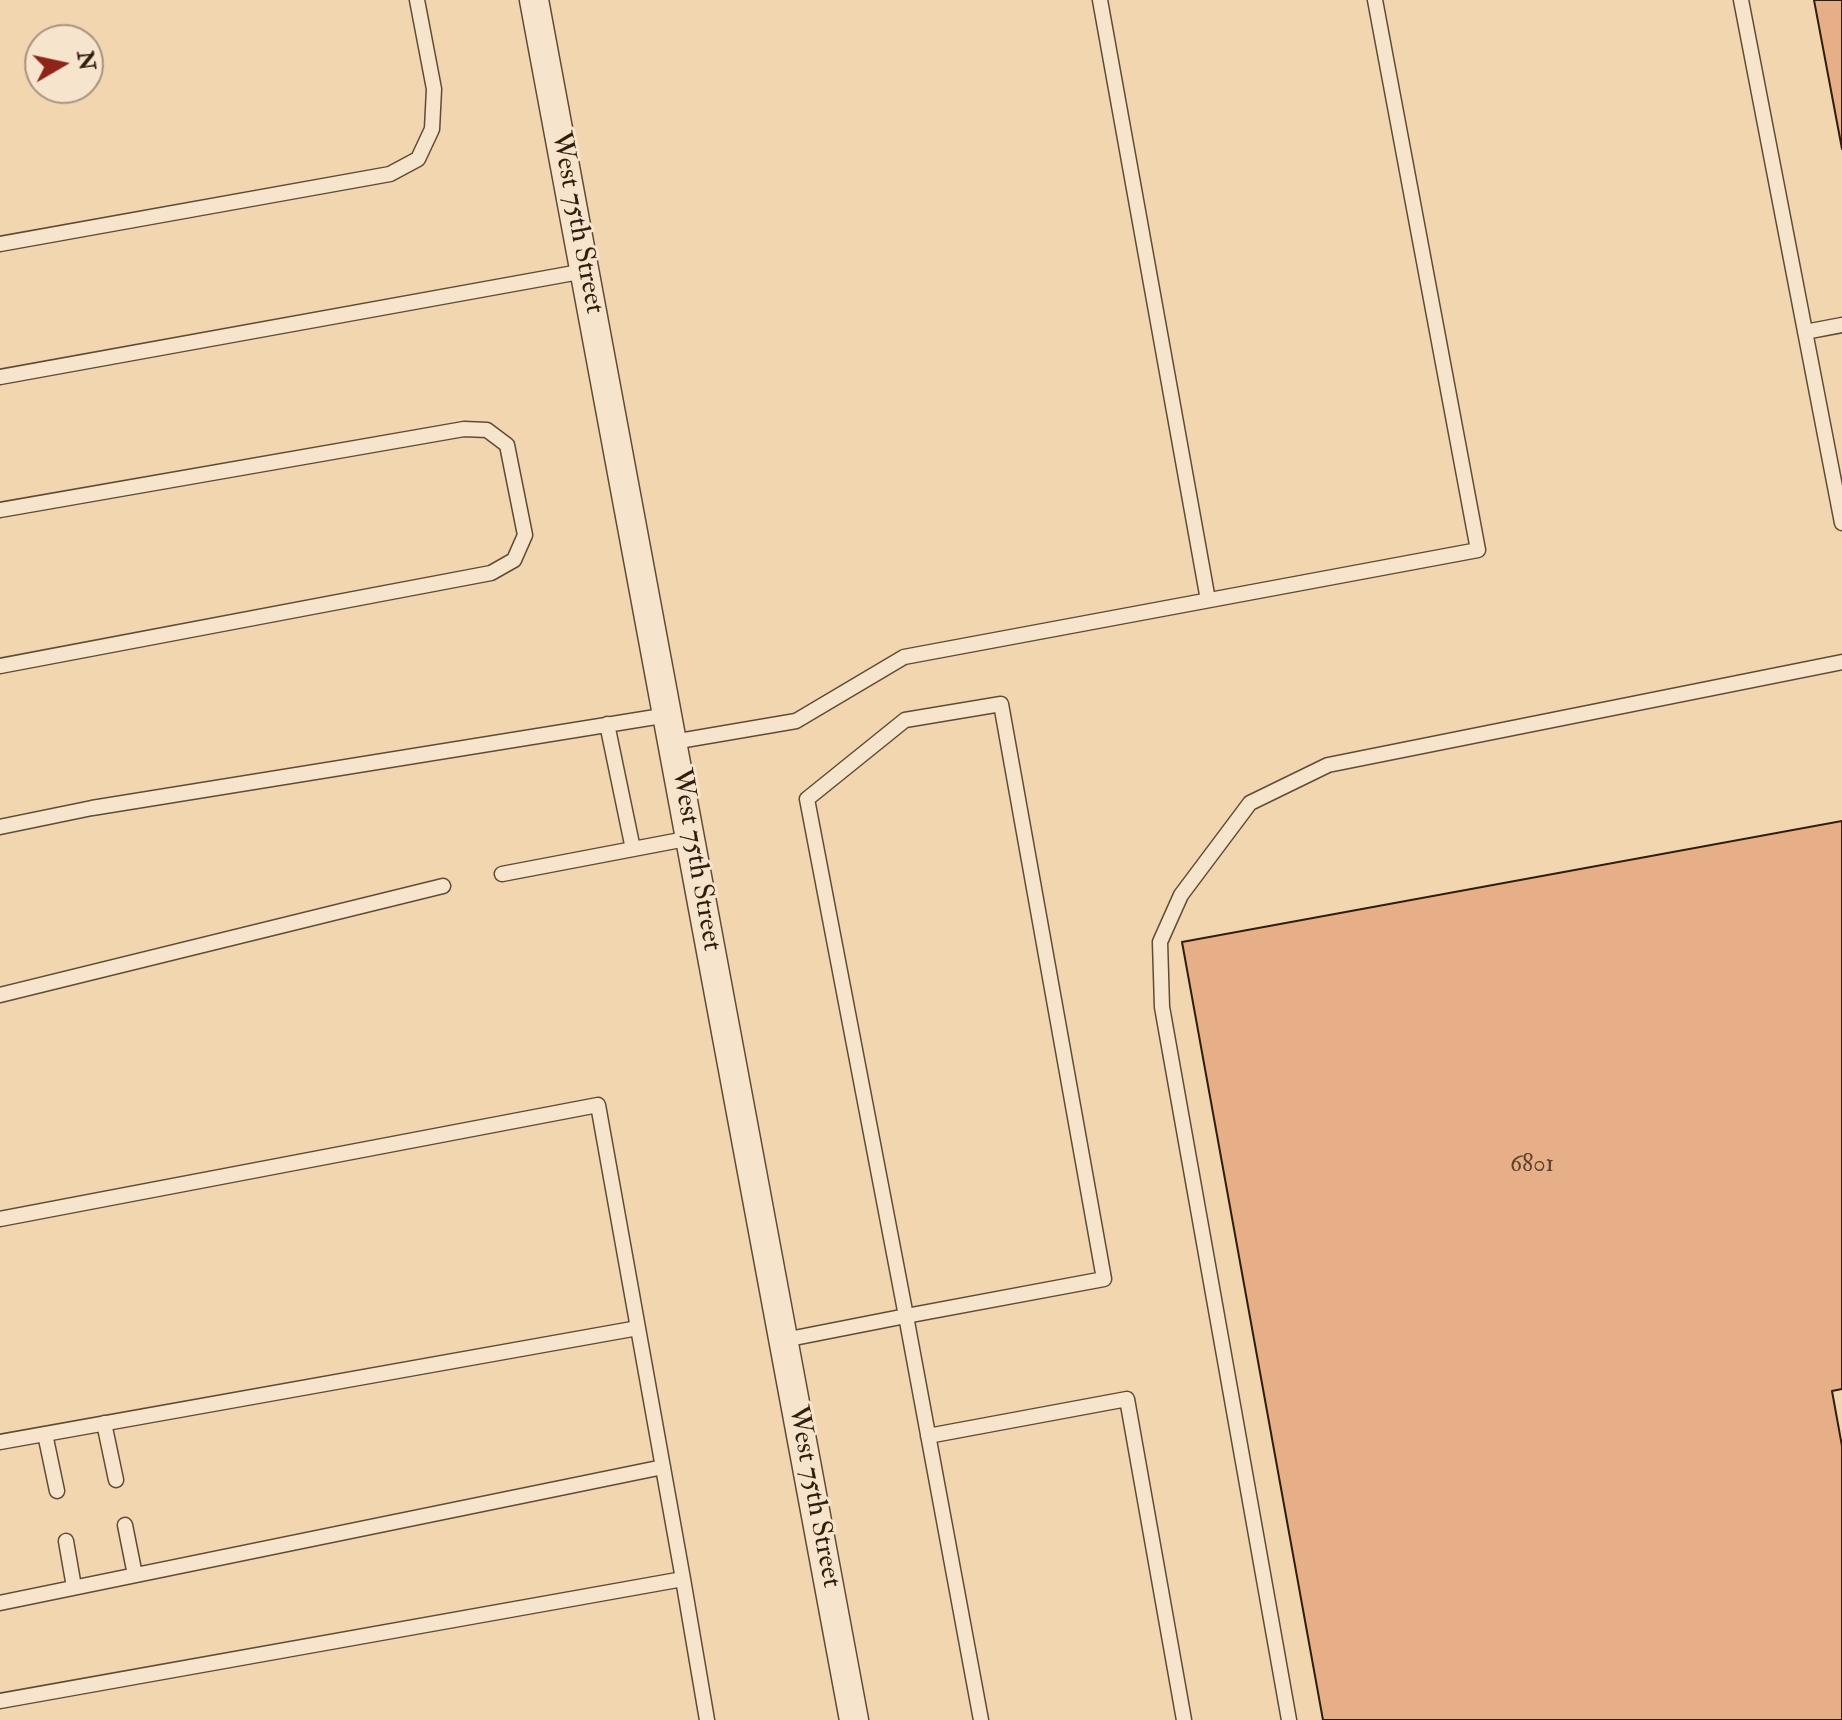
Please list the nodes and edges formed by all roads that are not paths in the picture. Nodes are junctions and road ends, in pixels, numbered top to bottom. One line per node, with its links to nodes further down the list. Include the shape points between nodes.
1 (417, 0): 6 (lane, via 434,89 432,129 418,159 390,174)
2 (534, 0): 7 (street, West 75th Street)
3 (1100, 0): 13 (lane)
4 (1375, 0): 13 (lane, via 1478,550)
5 (1741, 0): 9 (lane)
6 (0, 244)
7 (585, 271): 10 (lane); 16 (street, West 75th Street)
8 (1842, 325): 9 (lane)
9 (1805, 332): 12 (lane)
10 (0, 377)
11 (0, 510): 15 (lane, via 464,429 487,430 507,445 525,535 514,560 491,573)
12 (1842, 523)
13 (1208, 600): 18 (lane, via 904,657 796,721)
14 (1842, 662): 47 (lane, via 1328,765 1250,803 1181,895 1160,942 1162,1007)
15 (0, 666)
16 (668, 715): 17 (lane); 18 (street, West 75th Street)
17 (607, 724): 19 (lane); 21 (lane)
18 (673, 742): 20 (street, West 75th Street)
19 (0, 827)
20 (691, 838): 21 (lane); 28 (street, West 75th Street)
21 (633, 849): 22 (lane)
22 (502, 874)
23 (443, 886): 24 (lane)
24 (0, 995)
25 (0, 1219): 27 (lane, via 598,1105)
26 (906, 1316): 26 (lane, via 1104,1279 1001,704 905,720 807,799); 28 (lane); 31 (lane)
27 (638, 1328): 29 (lane); 33 (lane)
28 (784, 1340): 44 (street, West 75th Street)
29 (104, 1423): 30 (lane); 34 (lane)
30 (45, 1434): 32 (lane); 35 (lane)
31 (928, 1436): 45 (lane); 46 (lane, via 1127,1399)
32 (0, 1442)
33 (663, 1467): 38 (lane); 39 (lane)
34 (116, 1480)
35 (57, 1491)
36 (125, 1525): 38 (lane)
37 (66, 1541): 40 (lane)
38 (135, 1575): 40 (lane)
39 (683, 1579): 42 (lane); 43 (lane)
40 (74, 1587): 41 (lane)
41 (0, 1603)
42 (0, 1701)
43 (707, 1720)
44 (854, 1720)
45 (981, 1720)
46 (1184, 1720)
47 (1289, 1720)

